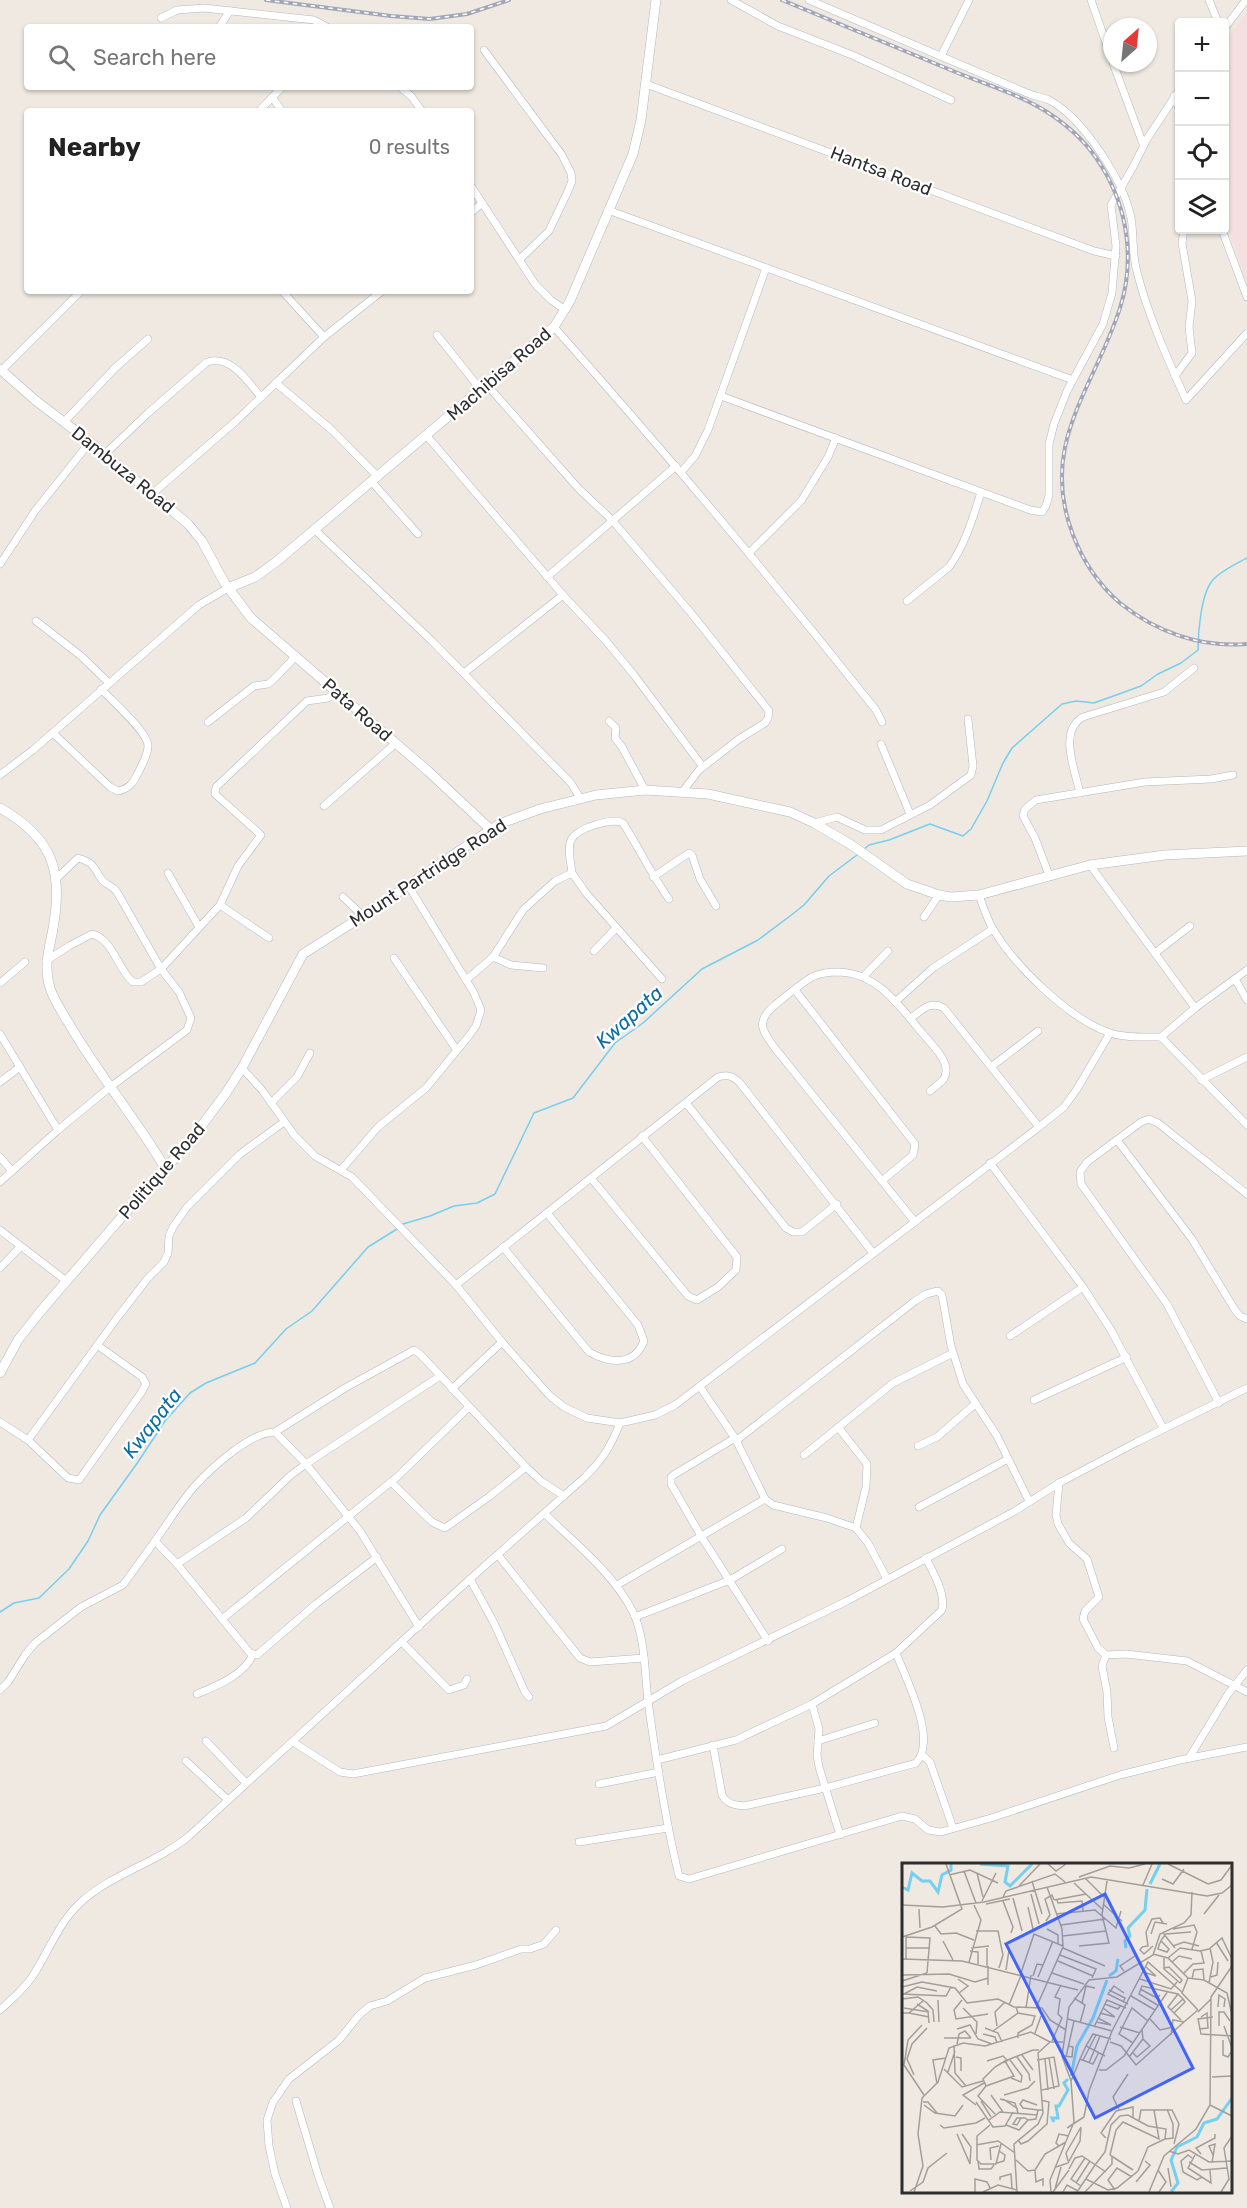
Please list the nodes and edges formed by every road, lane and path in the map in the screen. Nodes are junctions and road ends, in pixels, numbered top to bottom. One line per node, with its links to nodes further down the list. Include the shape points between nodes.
1 (656, 0): 18 (street, Machibisa Road)
2 (731, 0): 24 (street, via 778,26)
3 (809, 0): 16 (street)
4 (969, 0): 16 (street)
5 (1092, 0): 14 (street)
6 (1209, 0): 10 (street)
7 (1246, 0): 11 (street)
8 (230, 11): 9 (street, via 189,8); 12 (street); 13 (street)
9 (161, 18)
10 (1216, 18)
11 (1229, 22)
12 (221, 24)
13 (321, 24)
14 (1103, 32)
15 (484, 50): 37 (street, via 562,155 571,173 572,181 553,224)
16 (941, 56): 29 (street, via 1058,106 1084,131)
17 (1117, 72): 28 (street)
18 (646, 84): 33 (street, Machibisa Road, via 633,154); 36 (street, Hantsa Road)
19 (279, 90): 22 (street)
20 (404, 90): 27 (street)
21 (1174, 96): 23 (street); 28 (street)
22 (272, 97): 25 (street); 26 (street)
23 (1175, 99)
24 (951, 100)
25 (262, 108)
26 (280, 108)
27 (420, 108)
28 (1143, 144): 29 (street)
29 (1121, 187): 36 (street, via 1110,208); 50 (street, via 1131,217 1136,268)
30 (474, 191): 31 (street)
31 (482, 203): 32 (street); 37 (street)
32 (474, 210)
33 (608, 210): 38 (street); 43 (street, Machibisa Road)
34 (1183, 234): 50 (street, via 1192,301 1192,353)
35 (1223, 234): 42 (street)
36 (1116, 256): 51 (street, via 1109,306)
37 (520, 259): 43 (street, via 543,293)
38 (766, 268): 51 (street); 54 (street)
39 (78, 294): 49 (street)
40 (285, 294): 47 (street)
41 (378, 294): 47 (street)
42 (1247, 297)
43 (565, 310): 44 (street, Machibisa Road)
44 (554, 327): 53 (street, Machibisa Road); 61 (street)
45 (1247, 333): 50 (street, via 1186,400)
46 (437, 335): 53 (street)
47 (324, 338): 52 (street)
48 (148, 339): 56 (street)
49 (2, 373): 56 (street, Dambuza Road)
50 (1175, 376)
51 (1073, 380): 63 (street, via 1057,414 1049,444 1049,495 1045,509 1036,512)
52 (276, 383): 55 (street); 62 (street, via 333,430)
53 (484, 388): 57 (street, Machibisa Road); 65 (street)
54 (721, 396): 58 (street); 61 (street, via 701,445 690,464)
55 (261, 397): 60 (street, via 230,364 219,360 207,362); 64 (street)
56 (64, 422): 59 (street, Dambuza Road)
57 (427, 436): 62 (street, Machibisa Road); 70 (street)
58 (836, 438): 63 (street); 68 (street, via 801,501)
59 (90, 442): 60 (street, Dambuza Road); 69 (street, via 35,511)
60 (105, 454): 64 (street, Dambuza Road)
61 (679, 469): 65 (street); 68 (street)
62 (375, 479): 66 (street, Machibisa Road); 67 (street)
63 (981, 492): 73 (street, via 954,561)
64 (152, 494): 71 (street, Dambuza Road, via 199,536)
65 (612, 520): 70 (street); 88 (street, via 769,711 765,723)
66 (315, 530): 71 (street, Machibisa Road, via 255,577); 77 (street)
67 (418, 534)
68 (749, 553): 84 (street)
69 (0, 564)
70 (547, 577): 72 (street)
71 (228, 588): 75 (street, Pata Road, via 251,618); 78 (street, via 199,605)
72 (563, 595): 77 (street); 88 (street, via 634,675)
73 (907, 602)
74 (36, 621): 78 (street)
75 (296, 657): 80 (street, Pata Road); 83 (street, via 268,684 254,686)
76 (1194, 668): 93 (street, via 1164,692 1075,721 1069,734)
77 (464, 673): 94 (street)
78 (109, 682): 79 (street)
79 (101, 689): 85 (street); 85 (street, via 148,742 136,778 127,788 118,791 110,787)
80 (337, 692): 86 (street, Pata Road); 112 (street, via 328,698 307,701 216,787 215,794 261,835 238,866)
81 (968, 719): 97 (street, via 971,775 930,805)
82 (609, 721): 91 (street)
83 (208, 722)
84 (882, 722)
85 (53, 733): 89 (street)
86 (396, 743): 95 (street); 99 (street, Pata Road)
87 (881, 744): 97 (street)
88 (703, 767): 92 (street)
89 (0, 775)
90 (1233, 775): 93 (street, via 1145,782)
91 (645, 789): 92 (street, Mount Partridge Road); 94 (street, Mount Partridge Road)
92 (683, 791): 98 (street, Mount Partridge Road, via 767,806)
93 (1080, 793): 104 (street, via 1036,800 1025,809 1023,816)
94 (580, 798): 99 (street, Mount Partridge Road)
95 (324, 807)
96 (0, 808): 106 (street, via 34,831 48,854)
97 (910, 814): 98 (street, via 881,830 865,830 837,817)
98 (814, 823): 108 (street, Mount Partridge Road, via 907,884)
99 (490, 829): 107 (street, Mount Partridge Road)
100 (1247, 851): 101 (street, Mount Partridge Road, via 1165,855)
101 (1090, 865): 104 (street, Mount Partridge Road); 123 (street)
102 (168, 873): 117 (street)
103 (572, 873): 105 (street, via 570,845 574,835 615,820 623,823); 118 (street); 125 (street, via 555,881 523,910)
104 (1049, 875): 109 (street, Mount Partridge Road)
105 (653, 877): 111 (street); 113 (street, via 689,853)
106 (56, 879): 127 (street, via 56,907); 130 (street, via 78,858 94,866 103,881 117,892)
107 (408, 885): 114 (street, Mount Partridge Road); 135 (street)
108 (939, 895): 109 (street, Mount Partridge Road); 115 (street)
109 (979, 895): 119 (street)
110 (344, 897): 114 (street)
111 (669, 899)
112 (220, 905): 117 (street); 120 (street)
113 (716, 906)
114 (363, 916): 124 (street, Mount Partridge Road)
115 (924, 917)
116 (1190, 926): 123 (street)
117 (199, 927): 130 (street)
118 (616, 928): 121 (street); 133 (street)
119 (993, 929): 139 (street, via 933,968); 143 (street, via 1053,998)
120 (269, 938)
121 (594, 951)
122 (888, 951): 132 (street)
123 (1155, 953): 140 (street)
124 (303, 954): 151 (street, Politique Road)
125 (493, 957): 129 (street, via 511,965); 135 (street)
126 (394, 958): 146 (street)
127 (46, 961): 130 (street, via 92,934 104,942 133,982 141,982); 154 (street, via 53,995)
128 (25, 962): 136 (street)
129 (543, 968)
130 (161, 969): 154 (street, via 187,1004 191,1023 180,1036)
131 (1247, 970): 134 (street)
132 (864, 976): 137 (street, via 848,972 821,974); 139 (street)
133 (662, 979)
134 (1235, 979): 138 (street); 140 (street)
135 (466, 980): 146 (street, via 481,1010 476,1026)
136 (0, 982)
137 (795, 990): 170 (street, via 915,1144 913,1155); 170 (street, via 767,1014 762,1026 765,1034)
138 (1247, 1000)
139 (895, 1002): 141 (street)
140 (1195, 1008): 145 (street)
141 (910, 1018): 150 (street, via 929,1005 944,1008); 155 (street, via 940,1056 946,1070 942,1082)
142 (1038, 1031): 150 (street)
143 (1110, 1033): 145 (street); 160 (street, via 1064,1107)
144 (0, 1034): 149 (street)
145 (1161, 1037): 152 (street)
146 (456, 1049): 167 (street, via 426,1088 378,1126)
147 (310, 1053): 156 (street, via 297,1077)
148 (1247, 1057): 152 (street)
149 (20, 1067): 153 (street); 161 (street)
150 (991, 1067): 160 (street)
151 (242, 1068): 156 (street); 166 (street, Politique Road, via 188,1144)
152 (1201, 1080): 159 (street)
153 (0, 1082)
154 (109, 1088): 161 (street); 166 (street, via 145,1133)
155 (930, 1091)
156 (271, 1103): 158 (street)
157 (686, 1103): 162 (street); 173 (street, via 718,1077 735,1078); 173 (street, via 786,1228 802,1232)
158 (284, 1122): 167 (street, via 315,1156); 187 (street, via 240,1154 187,1207 169,1236 164,1262)
159 (1247, 1125)
160 (1039, 1127): 165 (street)
161 (58, 1130): 168 (street)
162 (642, 1136): 169 (street); 169 (street, via 737,1257 736,1270 718,1287 697,1300 688,1296)
163 (1118, 1140): 172 (street, via 1146,1119 1152,1120); 184 (street, via 1192,1239 1235,1310); 196 (street, via 1087,1162 1080,1172 1082,1184 1167,1304)
164 (0, 1157): 168 (street)
165 (990, 1163): 175 (street); 183 (street)
166 (165, 1168): 181 (street, Politique Road)
167 (341, 1170): 182 (street)
168 (12, 1171): 171 (street)
169 (591, 1178): 174 (street)
170 (883, 1180): 175 (street)
171 (0, 1182)
172 (1247, 1194)
173 (837, 1204): 179 (street)
174 (547, 1213): 178 (street); 178 (street, via 638,1325 644,1341 634,1355 616,1362 589,1352)
175 (915, 1222): 179 (street)
176 (0, 1230): 177 (street)
177 (20, 1247): 180 (street); 181 (street)
178 (503, 1247): 182 (street)
179 (873, 1252): 192 (street)
180 (0, 1268)
181 (65, 1280): 190 (street, Politique Road, via 18,1340)
182 (456, 1285): 186 (street)
183 (1083, 1287): 185 (street); 189 (street)
184 (1247, 1319)
185 (1010, 1336)
186 (502, 1342): 194 (street); 200 (street, via 564,1407 587,1418)
187 (97, 1345): 205 (street); 205 (street, via 146,1383 85,1473 77,1480 68,1478)
188 (952, 1353): 197 (street); 201 (street, via 893,1383); 204 (street, via 942,1295 938,1291 926,1294)
189 (1127, 1357): 195 (street); 202 (street)
190 (0, 1373)
191 (440, 1376): 194 (street); 203 (street, via 412,1350); 209 (street)
192 (700, 1387): 200 (street, via 655,1415); 204 (street)
193 (1247, 1388): 196 (street)
194 (452, 1389): 198 (street)
195 (1034, 1400)
196 (1219, 1403): 202 (street)
197 (975, 1404): 206 (street, via 937,1437); 208 (street)
198 (469, 1407): 210 (street); 211 (street)
199 (0, 1422): 205 (street)
200 (620, 1423): 213 (street, via 601,1461)
201 (838, 1427): 207 (street); 219 (street, via 867,1464)
202 (1163, 1428): 212 (street)
203 (275, 1432): 209 (street); 221 (street, via 244,1444 203,1478)
204 (736, 1439): 214 (street); 220 (street, via 682,1468 670,1480)
205 (28, 1440)
206 (918, 1446)
207 (804, 1455)
208 (1008, 1459): 215 (street); 216 (street)
209 (306, 1464): 218 (street); 226 (street, via 246,1518)
210 (526, 1467): 211 (street, via 445,1528 432,1522); 213 (street)
211 (391, 1482): 218 (street)
212 (1059, 1483): 215 (street); 238 (street, via 1058,1524 1069,1543 1087,1559 1099,1597 1085,1611 1083,1619)
213 (564, 1496): 217 (street)
214 (765, 1499): 219 (street, via 773,1505); 220 (street)
215 (1029, 1502): 225 (street)
216 (919, 1507)
217 (545, 1514): 223 (street); 230 (street)
218 (348, 1517): 224 (street); 232 (street)
219 (856, 1528): 228 (street)
220 (701, 1536): 229 (street); 230 (street)
221 (155, 1541): 226 (street); 243 (street, via 123,1585 81,1606 35,1643)
222 (782, 1550): 229 (street)
223 (498, 1555): 227 (street); 239 (street, via 580,1659 590,1662)
224 (377, 1557): 233 (street); 237 (street, via 260,1653)
225 (926, 1558): 228 (street); 236 (street, via 939,1586 942,1610)
226 (177, 1564): 232 (street)
227 (470, 1579): 233 (street); 246 (street)
228 (887, 1579): 234 (street)
229 (730, 1580): 231 (street); 234 (street)
230 (617, 1585): 231 (street)
231 (635, 1617): 239 (street)
232 (222, 1618): 237 (street)
233 (419, 1627): 235 (street)
234 (768, 1641): 247 (street)
235 (402, 1642): 241 (street, via 449,1690 464,1685); 252 (street)
236 (896, 1653): 248 (street); 256 (street, via 924,1733)
237 (253, 1654): 245 (street, via 248,1664 230,1677)
238 (1106, 1655): 242 (street, via 1187,1661); 255 (street, via 1102,1666)
239 (644, 1658): 247 (street)
240 (1247, 1670): 242 (street)
241 (466, 1680)
242 (1234, 1686): 244 (street); 257 (street)
243 (0, 1690)
244 (1247, 1692)
245 (197, 1694)
246 (529, 1697)
247 (648, 1700): 252 (street, via 598,1729 353,1774 340,1772); 258 (street)
248 (812, 1704): 251 (street); 253 (street, via 736,1740)
249 (875, 1723): 251 (street)
250 (206, 1741): 261 (street)
251 (818, 1741): 263 (street)
252 (293, 1742): 261 (street)
253 (713, 1745): 258 (street); 263 (street, via 722,1795 732,1805 744,1806)
254 (1247, 1747): 257 (street)
255 (1114, 1748)
256 (922, 1755): 263 (street, via 912,1765); 266 (street, via 930,1762)
257 (1189, 1758): 266 (street, via 1120,1775)
258 (657, 1760): 260 (street)
259 (186, 1761): 264 (street)
260 (659, 1772): 262 (street); 265 (street)
261 (246, 1783): 264 (street)
262 (599, 1784)
263 (825, 1788): 267 (street)
264 (228, 1800): 270 (street, via 184,1841 77,1905 32,1977)
265 (668, 1828): 267 (street, via 680,1876 689,1879); 268 (street)
266 (952, 1828): 267 (street, via 933,1831 902,1816)
267 (840, 1835)
268 (579, 1842)
269 (556, 1930): 272 (street, via 544,1944 425,1978 387,2001 370,2006 339,2040 290,2079 273,2102 267,2120 268,2146)
270 (0, 2010)
271 (296, 2101): 273 (street)
272 (287, 2208)
273 (330, 2208)

